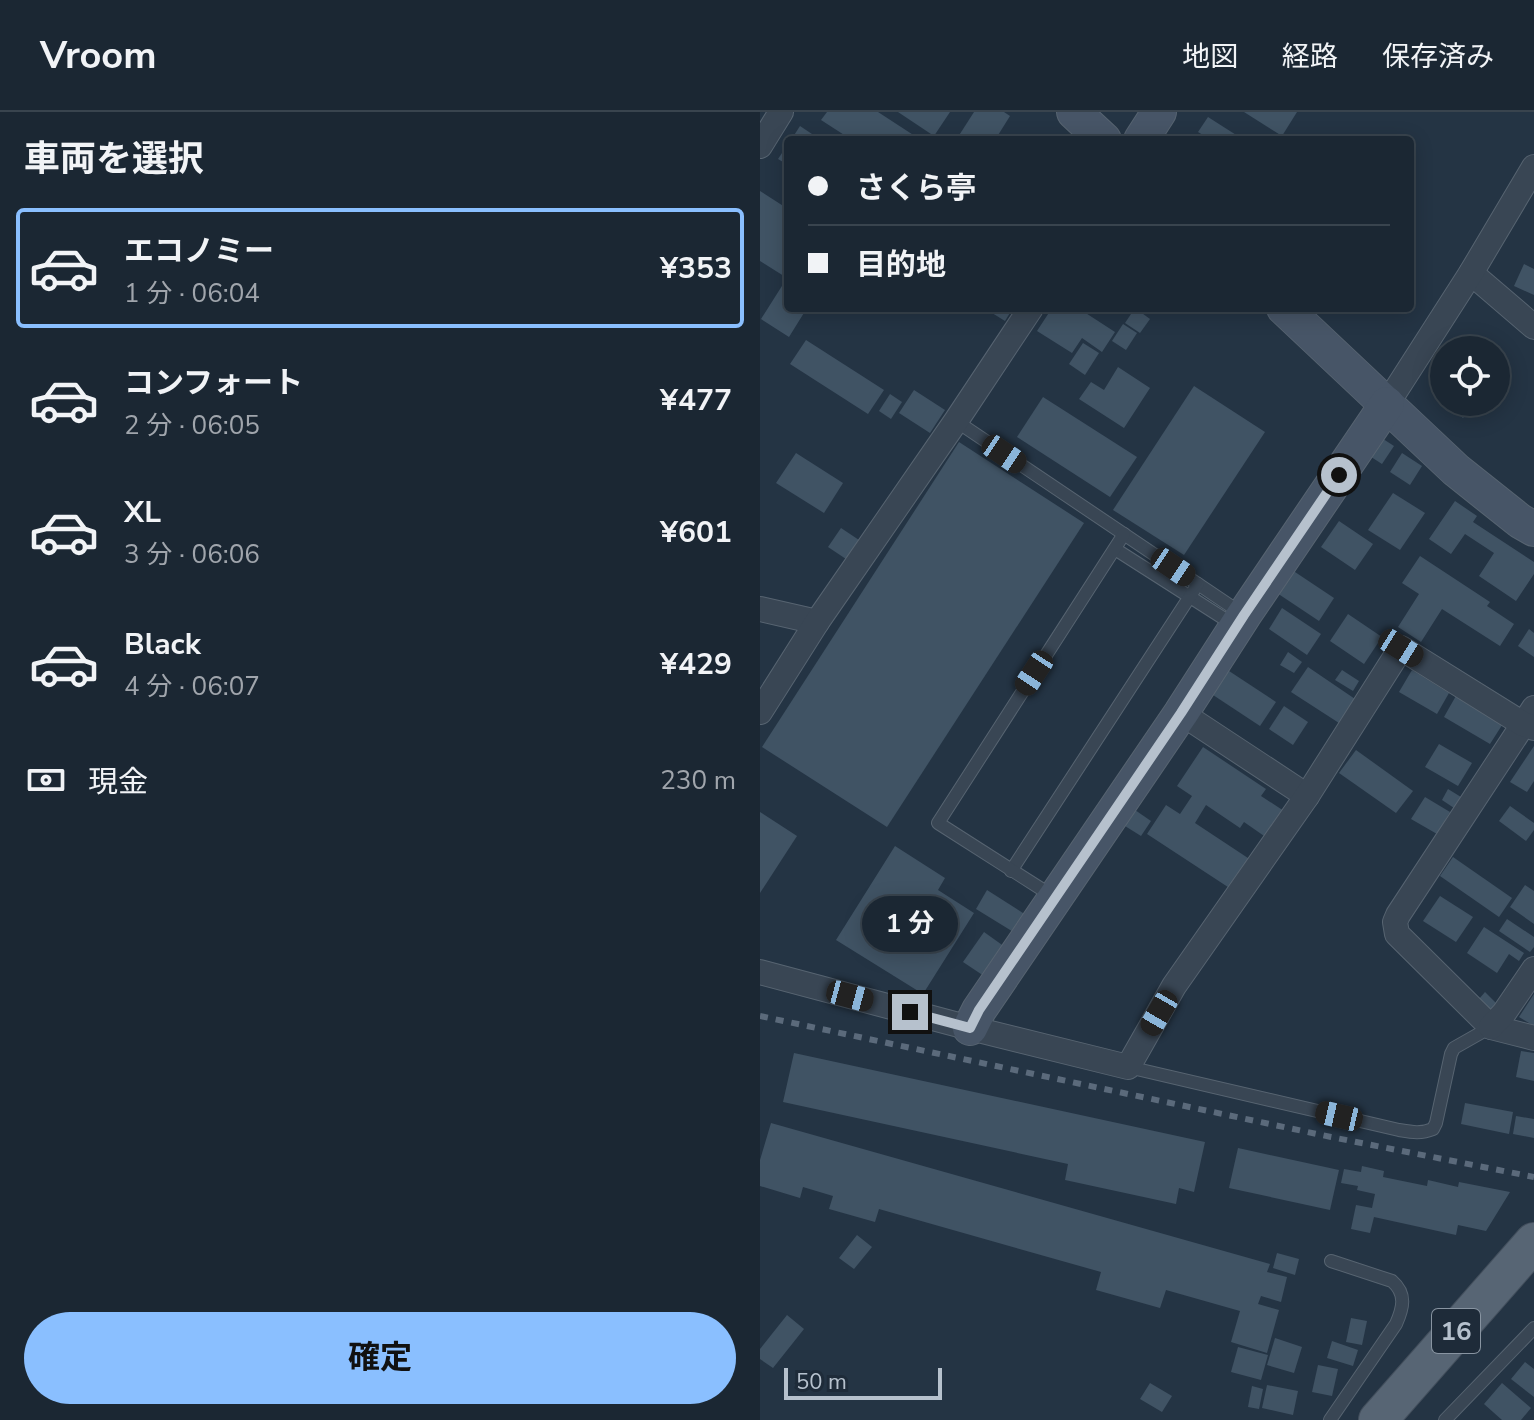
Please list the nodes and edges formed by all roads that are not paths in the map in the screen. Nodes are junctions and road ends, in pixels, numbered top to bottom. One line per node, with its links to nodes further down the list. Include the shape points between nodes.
1 (781, 112): 6 (street)
2 (1074, 112): 4 (street)
3 (1159, 112): 5 (street)
4 (1100, 136)
5 (1144, 136)
6 (760, 146)
7 (1534, 167): 8 (street)
8 (1471, 273): 11 (street); 12 (street)
9 (1028, 312): 13 (street)
10 (1288, 312): 12 (street)
11 (1534, 327)
12 (1387, 404): 14 (street, via 1456,470); 20 (street)
13 (956, 421): 15 (lane); 21 (street)
14 (1534, 529)
15 (1124, 534): 16 (lane); 17 (lane)
16 (1115, 549): 18 (lane); 26 (lane, via 938,823)
17 (1198, 584): 18 (lane); 20 (lane)
18 (1189, 598): 20 (lane); 26 (lane)
19 (760, 609): 21 (street)
20 (1240, 621): 23 (street)
21 (817, 622): 22 (street)
22 (760, 712)
23 (1181, 713): 25 (street); 27 (street)
24 (1530, 720): 25 (street, via 1401,648); 30 (street, via 1395,922 1397,934)
25 (1307, 796): 33 (street, via 1174,986)
26 (1011, 871): 27 (lane)
27 (1054, 897): 31 (street)
28 (1534, 969): 30 (street)
29 (760, 972): 31 (street)
30 (1491, 1027): 32 (street); 33 (lane, via 1454,1048 1436,1123 1426,1132)
31 (970, 1028): 33 (street)
32 (1534, 1038)
33 (1128, 1067)
34 (1534, 1242): 38 (main road, 16)
35 (1331, 1261): 37 (lane, via 1392,1281 1399,1287 1403,1308)
36 (1534, 1328): 39 (lane)
37 (1330, 1420)
38 (1378, 1420)
39 (1445, 1420)

